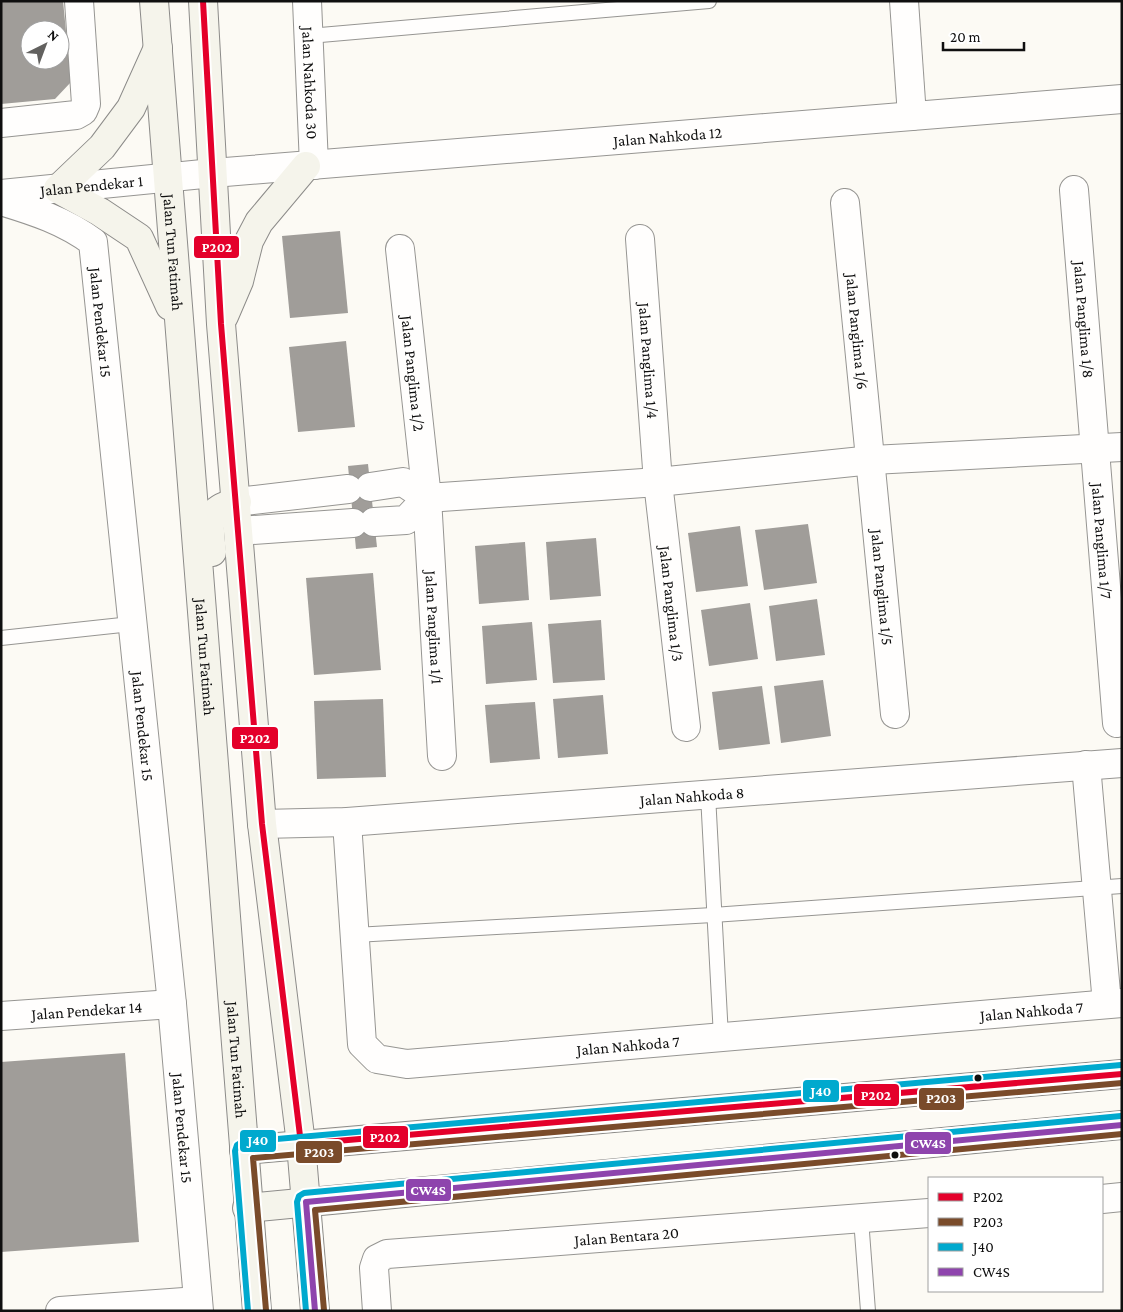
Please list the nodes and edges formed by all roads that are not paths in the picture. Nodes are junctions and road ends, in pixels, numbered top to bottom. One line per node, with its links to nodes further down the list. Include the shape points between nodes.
1 (79, 1): 11 (street, via 86,104 83,111)
2 (154, 1): 8 (main road, Jalan Tun Fatimah)
3 (203, 1): 13 (main road)
4 (308, 1): 7 (street, Jalan Nahkoda 30)
5 (709, 1): 7 (lane)
6 (904, 1): 10 (street)
7 (309, 36): 12 (street, Jalan Nahkoda 30)
8 (158, 47): 14 (main road, Jalan Tun Fatimah); 15 (main road, via 131,108 102,147)
9 (1122, 99): 10 (street, Jalan Nahkoda 12)
10 (912, 116): 12 (street, Jalan Nahkoda 12)
11 (1, 123)
12 (310, 166): 13 (street, Jalan Nahkoda 12); 22 (main road, via 259,222)
13 (213, 174): 14 (street, Jalan Pendekar 1); 22 (main road)
14 (169, 178): 15 (street, Jalan Pendekar 1); 23 (main road, Jalan Tun Fatimah)
15 (58, 189): 17 (street, Jalan Pendekar 1); 23 (main road, via 139,238)
16 (1074, 190): 25 (street, Jalan Panglima 1/8)
17 (1, 194)
18 (1, 201): 31 (street, Jalan Pendekar 15, via 42,213 75,228 92,242)
19 (845, 202): 26 (street, Jalan Panglima 1/6)
20 (640, 239): 27 (street, Jalan Panglima 1/4)
21 (400, 249): 28 (street, Jalan Panglima 1/2)
22 (221, 324): 29 (main road)
23 (179, 328): 33 (main road, Jalan Tun Fatimah)
24 (1122, 447): 25 (street)
25 (1093, 449): 26 (street); 35 (street, Jalan Panglima 1/7)
26 (872, 460): 27 (street); 34 (street, Jalan Panglima 1/5)
27 (658, 482): 28 (street); 36 (street, Jalan Panglima 1/3)
28 (427, 498): 29 (street, via 403,482); 30 (street, via 406,520); 37 (street, Jalan Panglima 1/1)
29 (237, 502): 30 (main road); 33 (main road, via 221,506 214,512 210,524 220,628)
30 (239, 531): 42 (main road)
31 (131, 624): 32 (lane); 46 (street, Jalan Pendekar 15)
32 (1, 638)
33 (204, 647): 53 (main road, Jalan Tun Fatimah)
34 (895, 714)
35 (1117, 723)
36 (686, 727)
37 (442, 756)
38 (1122, 763): 39 (street, Jalan Nahkoda 8)
39 (1086, 765): 40 (street, Jalan Nahkoda 8); 43 (street)
40 (708, 795): 41 (street, Jalan Nahkoda 8); 44 (lane)
41 (347, 822): 42 (street, Jalan Nahkoda 8); 45 (street, Jalan Nahkoda 7)
42 (262, 824): 52 (main road)
43 (1110, 887): 44 (lane); 47 (street)
44 (713, 915): 45 (lane); 49 (lane)
45 (355, 935): 49 (street, Jalan Nahkoda 7, via 362,1044 377,1059 407,1064)
46 (172, 1004): 48 (street, Jalan Pendekar 14); 60 (street, Jalan Pendekar 15)
47 (1114, 1004): 49 (street, Jalan Nahkoda 7)
48 (1, 1016)
49 (721, 1037)
50 (1122, 1074): 52 (main road)
51 (1122, 1125): 56 (main road)
52 (301, 1144): 53 (main road); 56 (main road)
53 (244, 1150): 57 (main road, Jalan Tun Fatimah)
54 (1122, 1197): 55 (street)
55 (1103, 1199)
56 (306, 1202): 57 (main road); 63 (main road)
57 (248, 1208): 62 (main road, Jalan Tun Fatimah)
58 (928, 1213): 59 (street, Jalan Bentara 20)
59 (861, 1219): 64 (street, Jalan Bentara 20, via 386,1254 377,1259 374,1268); 65 (lane)
60 (198, 1306): 61 (street)
61 (60, 1311)
62 (257, 1311)
63 (314, 1311)
64 (377, 1311)
65 (868, 1311)

